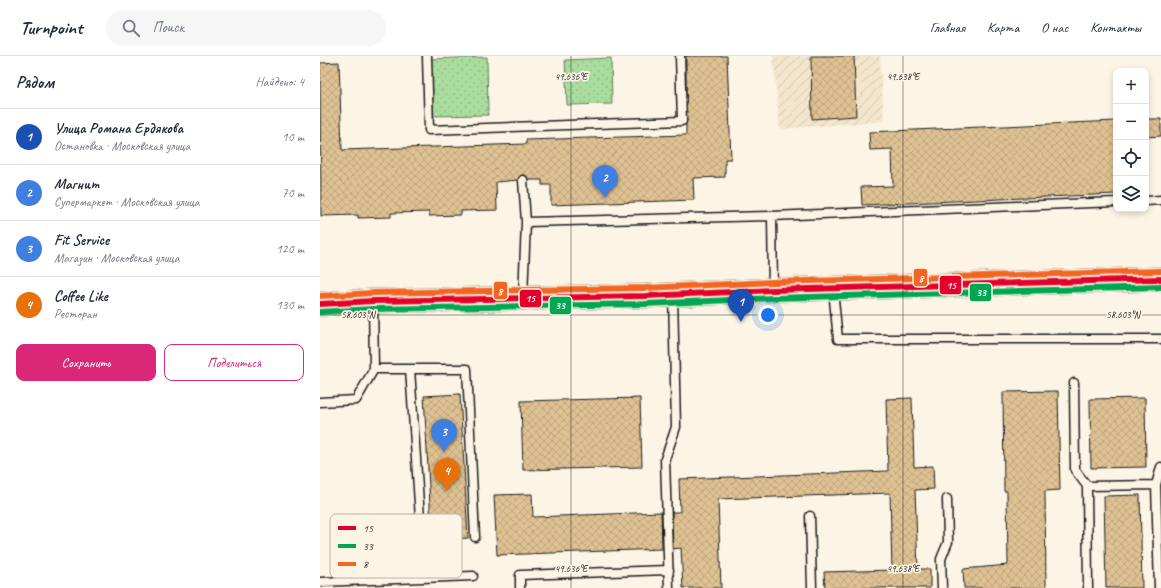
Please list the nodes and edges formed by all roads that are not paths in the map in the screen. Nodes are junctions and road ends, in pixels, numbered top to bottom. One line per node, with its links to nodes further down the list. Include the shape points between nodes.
1 (427, 56): 2 (lane, via 429,130 682,121)
2 (680, 56)
3 (523, 180): 8 (lane)
4 (1161, 200): 5 (lane)
5 (1149, 201)
6 (1113, 202): 7 (lane)
7 (772, 216): 8 (lane); 11 (lane)
8 (526, 222): 13 (lane)
9 (1161, 279): 10 (main road)
10 (833, 289): 11 (main road); 16 (lane, via 838,339)
11 (773, 290): 12 (main road)
12 (673, 295): 13 (main road); 28 (lane, via 676,427 665,459)
13 (523, 298): 14 (main road)
14 (373, 301): 15 (main road); 17 (lane)
15 (320, 304)
16 (1161, 339)
17 (374, 369): 18 (lane); 20 (lane, via 356,400)
18 (410, 369): 25 (lane); 27 (lane, via 467,369)
19 (1074, 383): 23 (lane, via 1075,470)
20 (320, 402)
21 (1161, 467): 22 (lane)
22 (1156, 485): 23 (lane); 38 (lane)
23 (1086, 486): 37 (lane)
24 (947, 499): 36 (lane, via 948,542 941,559)
25 (420, 514)
26 (810, 516): 35 (lane)
27 (475, 536)
28 (669, 570): 33 (lane, via 520,575); 34 (lane)
29 (462, 576): 30 (lane)
30 (473, 576)
31 (424, 578): 32 (lane)
32 (320, 582)
33 (520, 588)
34 (669, 588)
35 (812, 588)
36 (942, 588)
37 (1088, 588)
38 (1159, 588)

